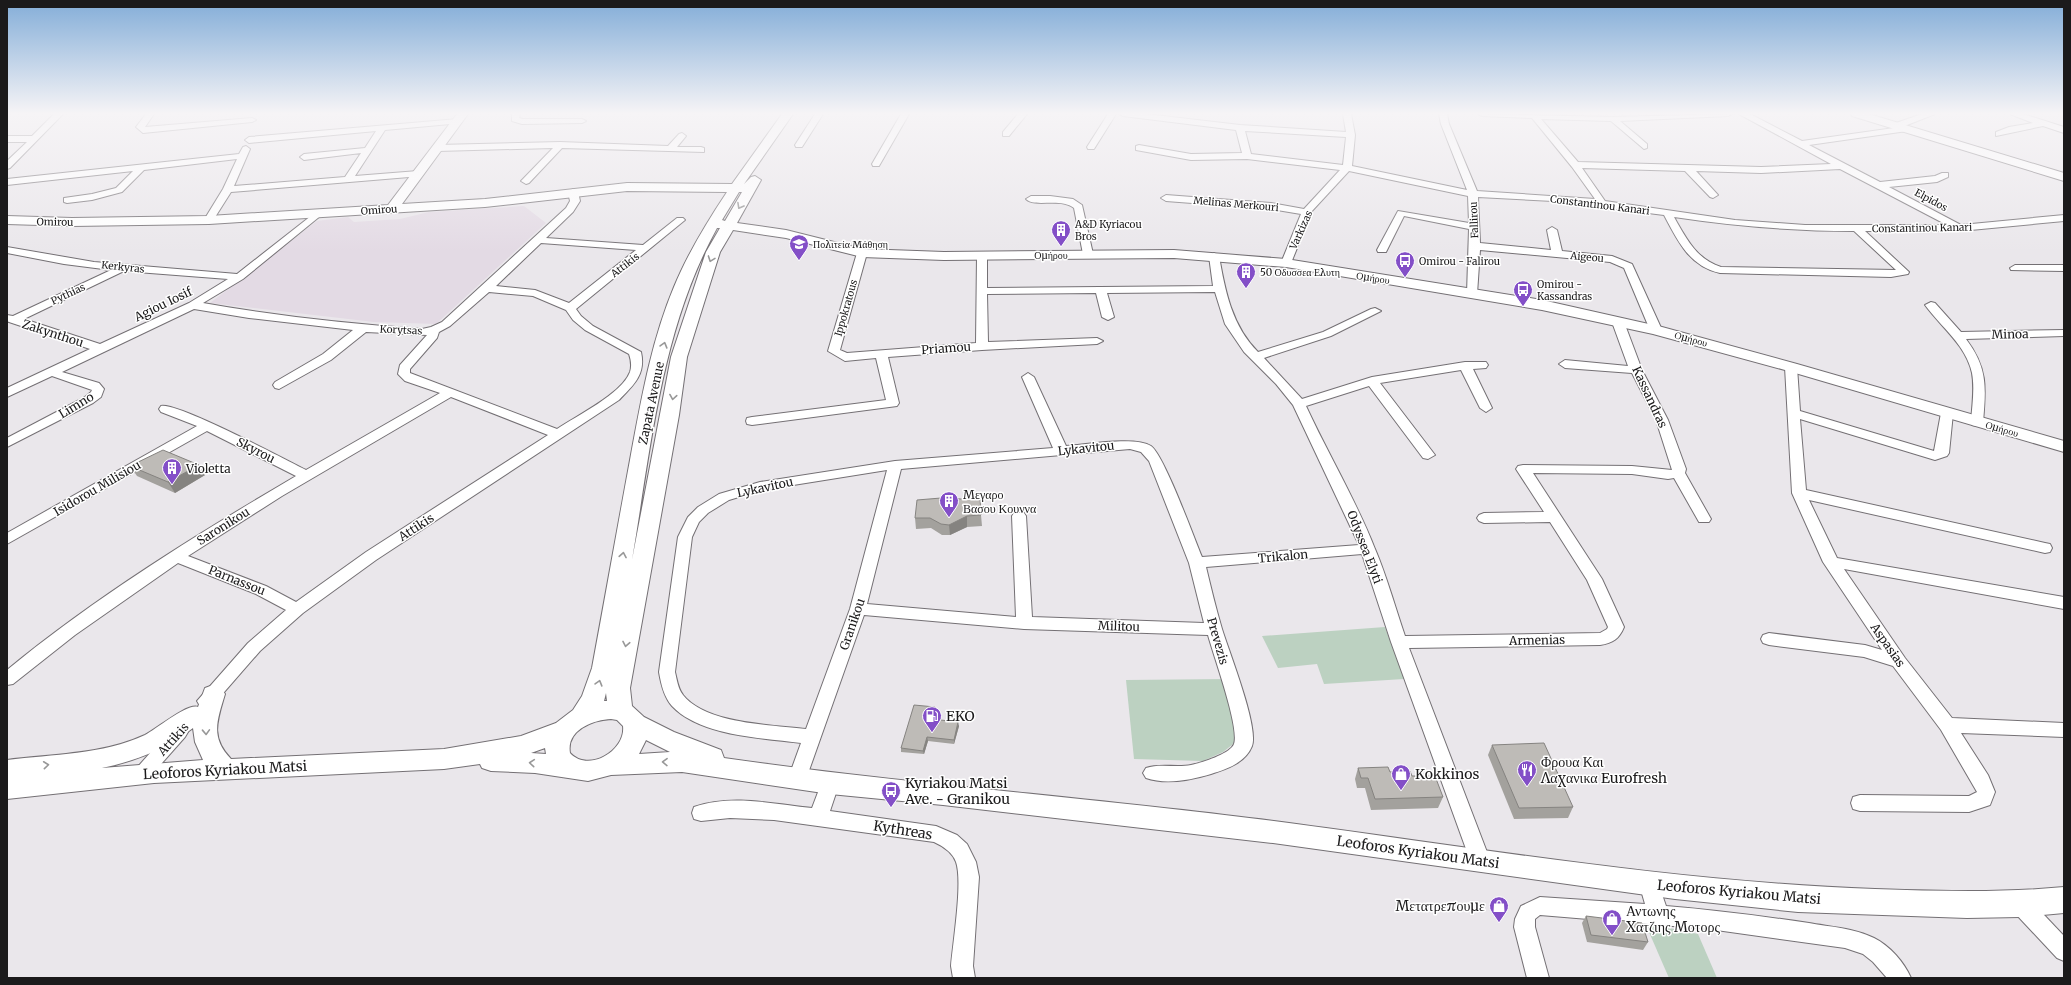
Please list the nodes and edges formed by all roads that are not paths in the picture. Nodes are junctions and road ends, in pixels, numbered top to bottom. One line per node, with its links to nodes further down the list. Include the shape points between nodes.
1 (204, 160): 17 (street)
2 (242, 160): 30 (street)
3 (361, 160): 24 (street)
4 (428, 160): 21 (main road)
5 (546, 160): 25 (street)
6 (755, 160): 28 (main road, Zapata Avenue)
7 (770, 160): 29 (main road, Zapata Avenue)
8 (878, 160): 15 (street)
9 (1280, 160): 20 (street, Constantinou Kanari)
10 (1348, 160): 20 (street)
11 (1460, 160): 32 (street)
12 (1571, 160): 16 (street)
13 (1832, 160): 18 (street, Elpidos)
14 (2007, 160): 23 (main road)
15 (876, 164)
16 (1575, 165): 19 (street); 37 (street)
17 (143, 166): 26 (street); 36 (street, via 119,190)
18 (1843, 166): 19 (street, via 1761,170); 27 (street, Elpidos)
19 (1687, 167): 33 (street)
20 (1347, 168): 32 (street, Constantinou Kanari); 39 (street, Varkizas)
21 (418, 174): 24 (street); 38 (main road)
22 (1945, 175): 27 (street, via 1937,179)
23 (2064, 177)
24 (349, 178): 30 (street)
25 (526, 181)
26 (7, 182)
27 (1880, 185): 48 (street, Elpidos)
28 (735, 188): 29 (main road, Omirou); 31 (main road, Omirou, via 644,186); 46 (main road, Zapata Avenue)
29 (750, 188): 46 (main road, Zapata Avenue, one-way to 46)
30 (228, 189): 43 (street)
31 (574, 192): 38 (main road, Omirou, via 491,203); 51 (street, Korytsas, via 575,201 570,210)
32 (1474, 194): 37 (street, Constantinou Kanari); 47 (street, Fallirou)
33 (1713, 195)
34 (1166, 198): 39 (street, Melinas Merkouri, via 1271,206)
35 (1031, 199): 57 (street, via 1058,199 1076,204 1079,207)
36 (67, 200)
37 (1602, 204): 40 (street, Constantinou Kanari)
38 (392, 209): 41 (main road, Omirou)
39 (1307, 212): 61 (street, Varkizas)
40 (1668, 214): 50 (street, Constantinou Kanari, via 1735,223); 50 (street, via 1696,260 1710,268 1904,272)
41 (316, 215): 43 (main road, Omirou); 65 (street, Agiou Iosif)
42 (7, 220): 43 (main road, Omirou)
43 (209, 220)
44 (680, 220): 53 (street, Attikis)
45 (2062, 220): 48 (street, Constantinou Kanari)
46 (722, 223): 56 (main road, Ομήρου, via 786,234); 139 (main road, Zapata Avenue, one-way to 139, via 679,356 618,688 618,698); 140 (main road, Zapata Avenue, one-way to 46, via 593,698 603,668 654,380 676,303 691,265)
47 (1475, 227): 52 (street, Fallirou); 55 (street, via 1401,213)
48 (1960, 228): 50 (street, Constantinou Kanari)
49 (1552, 230): 58 (street)
50 (1858, 230)
51 (538, 240): 53 (street); 66 (street, Korytsas)
52 (1475, 246): 58 (street, Aigeou); 70 (street, Fallirou)
53 (646, 248): 73 (street, Attikis)
54 (7, 250): 62 (street, Kerkyras, via 32,256)
55 (1382, 250)
56 (862, 252): 59 (main road, Ομήρου); 87 (street, Ippokratous, via 834,351)
57 (1088, 254): 59 (main road, Ομήρου); 60 (main road, Ομήρου)
58 (1557, 254): 80 (street, Aigeou, via 1612,259 1628,266)
59 (982, 256): 69 (street, Priamou)
60 (1214, 256): 61 (main road, Ομήρου); 68 (street, Odyssea Elyti)
61 (1286, 263): 70 (main road, Ομήρου)
62 (123, 268): 65 (street, Kerkyras); 76 (street, Pythias)
63 (2015, 268): 64 (street)
64 (2064, 268)
65 (239, 277): 71 (street, Agiou Iosif)
66 (487, 288): 73 (street, Attikis, via 535,294); 79 (street, Korytsas, via 446,324)
67 (1100, 289): 68 (street); 69 (street); 75 (street)
68 (1219, 289): 88 (street, Odyssea Elyti, via 1231,324 1248,349)
69 (982, 291): 84 (street, Priamou)
70 (1472, 294): 77 (main road, Ομήρου, via 1542,305)
71 (193, 305): 78 (street, Korytsas, via 249,315); 85 (street, Agiou Iosif)
72 (1931, 305): 82 (street)
73 (570, 308): 108 (street, Attikis, via 589,328 635,352 638,362 634,377 615,397)
74 (1375, 311): 88 (street, via 1327,334)
75 (1108, 317)
76 (10, 319): 85 (street, Zakynthou)
77 (1618, 322): 80 (main road, Ομήρου); 93 (street, Kassandras)
78 (363, 328): 79 (street, Korytsas, via 422,332); 97 (street, via 327,357)
79 (434, 330): 98 (street, via 433,336 404,368 404,374)
80 (1656, 330): 92 (main road, Ομήρου)
81 (2064, 333): 82 (street, Minoa)
82 (1957, 336): 106 (street, via 1971,355 1977,370 1980,387)
83 (1097, 341): 84 (street)
84 (982, 346): 86 (street, Priamou)
85 (99, 348): 94 (street, Agiou Iosif)
86 (881, 353): 87 (street, Priamou); 105 (street, via 893,403)
87 (845, 356)
88 (1257, 356): 100 (street, Odyssea Elyti)
89 (1565, 364): 93 (street)
90 (1482, 365): 91 (street)
91 (1465, 366): 96 (street); 102 (street)
92 (1791, 367): 103 (street, Aspasias); 104 (main road, Ομήρου)
93 (1636, 370): 115 (street, Kassandras, via 1662,420 1679,469)
94 (51, 372): 99 (street, Agiou Iosif); 109 (street, Limno, via 95,386 98,389 97,394)
95 (1028, 376): 112 (street)
96 (1372, 381): 100 (street); 113 (street)
97 (279, 385)
98 (450, 392): 108 (street); 116 (street, Saronikou)
99 (7, 393)
100 (1299, 404): 124 (street, Odyssea Elyti)
101 (165, 408): 107 (street, Skyrou)
102 (1486, 408)
103 (1794, 413): 104 (street, via 1935,456 1942,453); 117 (street, Aspasias)
104 (1947, 413): 106 (main road, Ομήρου)
105 (752, 421)
106 (1977, 422): 110 (main road, Ομήρου)
107 (207, 426): 116 (street, Skyrou); 122 (street, Isidorou Milisiou)
108 (558, 434): 129 (street, Attikis)
109 (7, 443)
110 (2064, 447)
111 (1146, 449): 112 (street, Lykavitou, via 1125,445); 127 (street, Prevezis, via 1155,460)
112 (1061, 450): 114 (street, Lykavitou)
113 (1428, 455)
114 (895, 465): 130 (street, Granikou); 143 (street, Lykavitou, via 773,483 740,491 703,510 693,520 686,537 667,672 674,696 690,712 714,722)
115 (1678, 473): 119 (street, via 1668,475 1632,470 1523,469); 121 (street, Kassandras)
116 (306, 475): 125 (street, Saronikou)
117 (1799, 493): 123 (street); 126 (street, Aspasias)
118 (1019, 516): 131 (street)
119 (1554, 517): 120 (street); 134 (street, Armenias, via 1594,579 1616,627 1608,638)
120 (1484, 518)
121 (1704, 519)
122 (7, 539)
123 (2045, 548)
124 (1368, 549): 127 (street, Trikalon); 134 (street, Odyssea Elyti)
125 (175, 556): 129 (street, Parnassou, via 261,590); 136 (street, Saronikou, via 90,615)
126 (1831, 562): 128 (street); 135 (street, Aspasias)
127 (1197, 563): 132 (street, Prevezis)
128 (2064, 603)
129 (296, 608): 137 (street, Attikis, via 254,647)
130 (858, 609): 131 (street, Militou); 143 (street, Granikou)
131 (1024, 623): 132 (street, Militou)
132 (1214, 629): 149 (street, Prevezis, via 1241,718 1244,737 1242,745 1232,758 1211,768 1180,774)
133 (1769, 639): 135 (street, via 1866,651)
134 (1399, 642): 158 (street, Odyssea Elyti)
135 (1899, 662): 141 (street, Aspasias)
136 (7, 679)
137 (213, 694): 138 (street, Attikis); 147 (main road, one-way to 147, via 207,716 206,739 209,750)
138 (194, 715): 148 (main road, one-way to 138, via 128,752 166,736); 150 (street, Attikis)
139 (628, 717): 140 (main road, Leoforos Kyriakou Matsi, via 602,710); 145 (main road, Leoforos Kyriakou Matsi, via 636,737 618,760); 151 (main road, Leoforos Kyriakou Matsi, via 671,743)
140 (573, 723): 144 (main road, Leoforos Kyriakou Matsi, via 551,737 519,748); 146 (main road, via 560,736 557,751 564,764)
141 (1946, 725): 142 (street); 155 (street, Aspasias, via 1981,780 1986,792 1983,799 1969,804)
142 (2064, 730)
143 (811, 737): 152 (street, Granikou)
144 (444, 759): 146 (main road, Leoforos Kyriakou Matsi, one-way to 144); 147 (main road, Leoforos Kyriakou Matsi)
145 (609, 765): 146 (main road, Leoforos Kyriakou Matsi, via 589,770); 151 (main road, Leoforos Kyriakou Matsi, one-way to 145, via 682,762)
146 (570, 768)
147 (225, 769): 150 (main road, Leoforos Kyriakou Matsi)
148 (7, 770)
149 (1152, 773)
150 (141, 774): 154 (main road, Leoforos Kyriakou Matsi)
151 (773, 774): 152 (main road, Leoforos Kyriakou Matsi)
152 (797, 779): 153 (main road, Leoforos Kyriakou Matsi)
153 (830, 784): 157 (street); 158 (main road, Leoforos Kyriakou Matsi, via 943,794 1272,832)
154 (7, 788)
155 (1860, 803)
156 (701, 813): 157 (street, Kythreas, via 745,808)
157 (818, 817): 165 (street, Kythreas, via 923,831 949,839 957,845 966,860 969,877 962,966)
158 (1480, 860): 159 (main road, Leoforos Kyriakou Matsi)
159 (1649, 883): 161 (main road, Leoforos Kyriakou Matsi, via 1798,899 1967,905); 162 (street)
160 (2064, 900): 161 (main road, Leoforos Kyriakou Matsi)
161 (2020, 904): 163 (street)
162 (1658, 915): 164 (street, via 1784,928 1865,944); 166 (street, via 1540,906 1532,908 1526,914 1523,925)
163 (2064, 951)
164 (1895, 971)
165 (964, 978)
166 (1538, 978)

